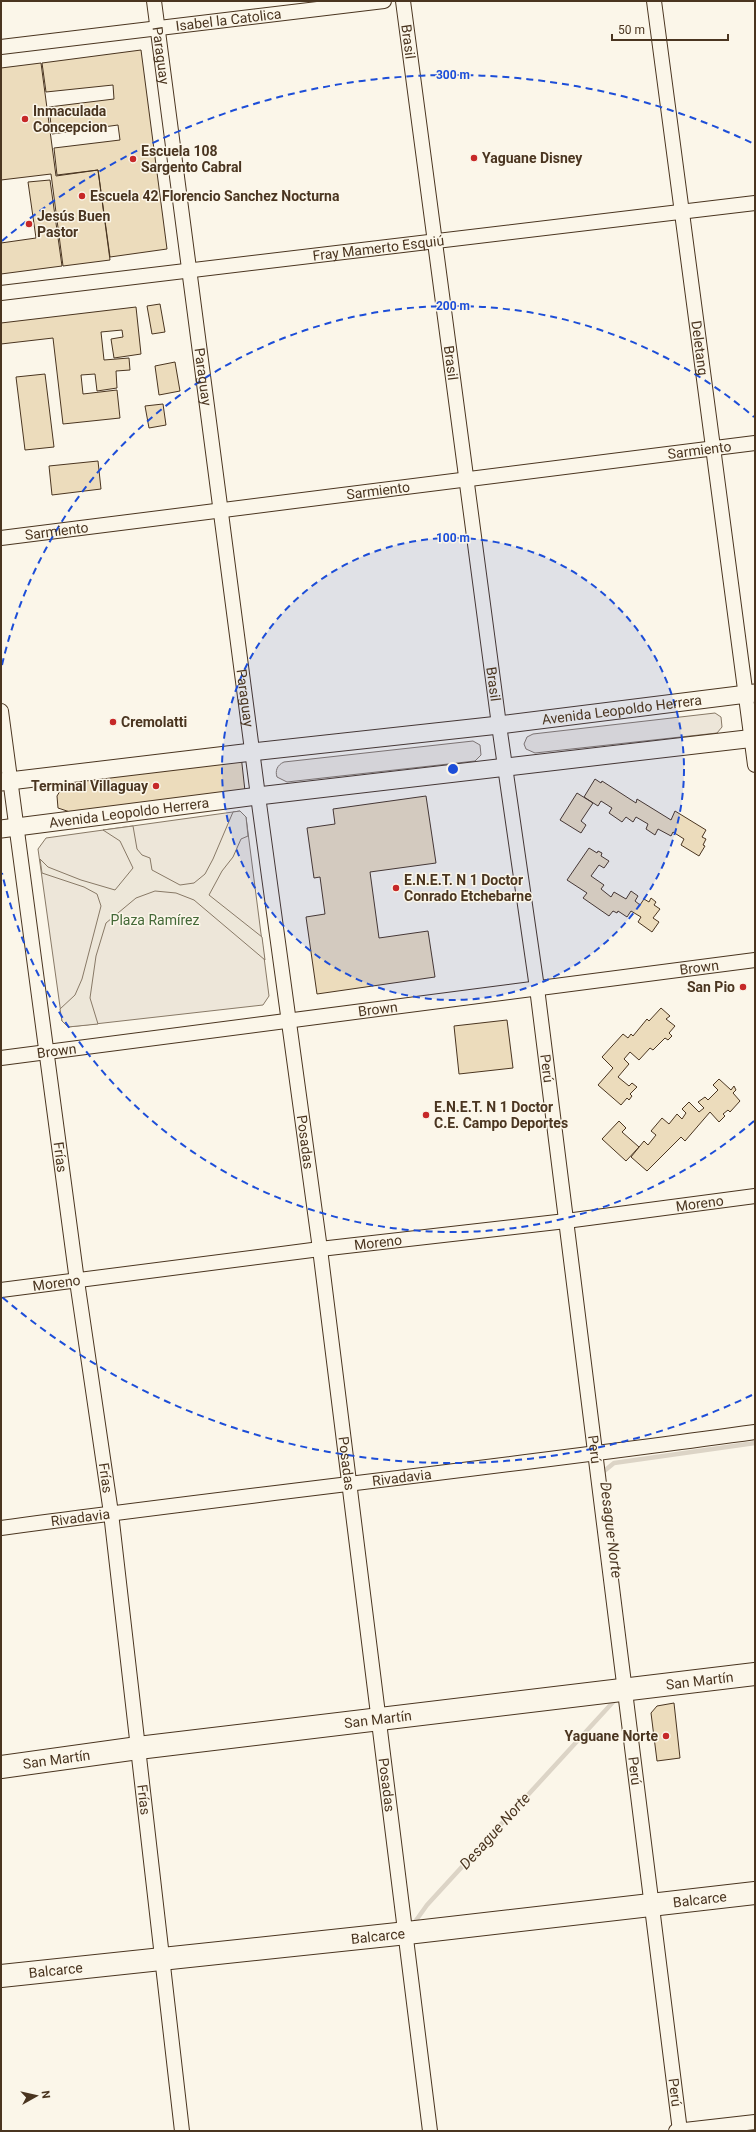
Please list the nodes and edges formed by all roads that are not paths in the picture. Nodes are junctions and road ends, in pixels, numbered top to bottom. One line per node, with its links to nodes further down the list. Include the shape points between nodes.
1 (154, 1): 5 (street, Paraguay)
2 (384, 1): 5 (street, Isabel la Catolica)
3 (403, 1): 9 (street, Brasil)
4 (654, 1): 8 (street, Deletang)
5 (157, 29): 6 (street, Isabel la Catolica); 10 (street, Paraguay)
6 (1, 47)
7 (755, 203): 8 (street, Fray Mamerto Esquiú)
8 (682, 212): 9 (street, Fray Mamerto Esquiú); 13 (street, Deletang)
9 (435, 242): 10 (street, Fray Mamerto Esquiú); 14 (street, Brasil)
10 (189, 271): 11 (street, Fray Mamerto Esquiú); 15 (street, Paraguay)
11 (1, 293)
12 (755, 443): 13 (street, Sarmiento)
13 (713, 448): 14 (street, Sarmiento); 17 (street, Deletang)
14 (466, 479): 15 (street, Sarmiento); 19 (street, Brasil)
15 (220, 510): 16 (street, Sarmiento); 21 (street, Paraguay)
16 (1, 538)
17 (750, 694): 19 (street, Avenida Leopoldo Herrera); 20 (street)
18 (1, 710): 24 (street, Frías)
19 (499, 725): 21 (street, Avenida Leopoldo Herrera); 23 (street)
20 (753, 738): 22 (street); 23 (street, Avenida Leopoldo Herrera)
21 (252, 752): 24 (street, Avenida Leopoldo Herrera); 25 (street)
22 (755, 766)
23 (507, 767): 25 (street, Avenida Leopoldo Herrera); 28 (street, Perú)
24 (6, 781): 26 (street, Frías)
25 (258, 796): 26 (street, Avenida Leopoldo Herrera); 29 (street, Posadas)
26 (8, 828): 30 (street, Frías)
27 (755, 960): 28 (street, Brown)
28 (537, 988): 29 (street, Brown); 33 (street, Perú)
29 (289, 1020): 30 (street, Brown); 34 (street, Posadas)
30 (46, 1052): 31 (street, Brown); 35 (street, Frías)
31 (1, 1058)
32 (755, 1196): 33 (street, Moreno)
33 (566, 1221): 34 (street, Moreno); 38 (street, Perú)
34 (320, 1249): 35 (street, Moreno); 39 (street, Posadas)
35 (77, 1281): 36 (street, Moreno); 40 (street, Frías)
36 (1, 1290)
37 (755, 1432): 38 (street, Rivadavia)
38 (594, 1454): 39 (street, Rivadavia); 43 (street, Perú)
39 (350, 1483): 40 (street, Rivadavia); 44 (street, Posadas)
40 (111, 1513): 41 (street, Rivadavia); 45 (street, Frías)
41 (1, 1528)
42 (755, 1674): 43 (main road, San Martín)
43 (623, 1689): 44 (main road, San Martín); 48 (street, Perú)
44 (379, 1719): 45 (main road, San Martín); 49 (street, Posadas)
45 (138, 1748): 46 (main road, San Martín); 50 (street, Frías)
46 (1, 1767)
47 (755, 1893): 48 (main road, Balcarce)
48 (650, 1906): 49 (main road, Balcarce); 56 (street, Perú)
49 (407, 1933): 50 (main road, Balcarce); 54 (street, Posadas)
50 (162, 1959): 51 (main road, Balcarce); 53 (street, Frías)
51 (1, 1976)
52 (755, 2122): 56 (street)
53 (182, 2131)
54 (430, 2131)
55 (676, 2131): 56 (street)
56 (680, 2131)

